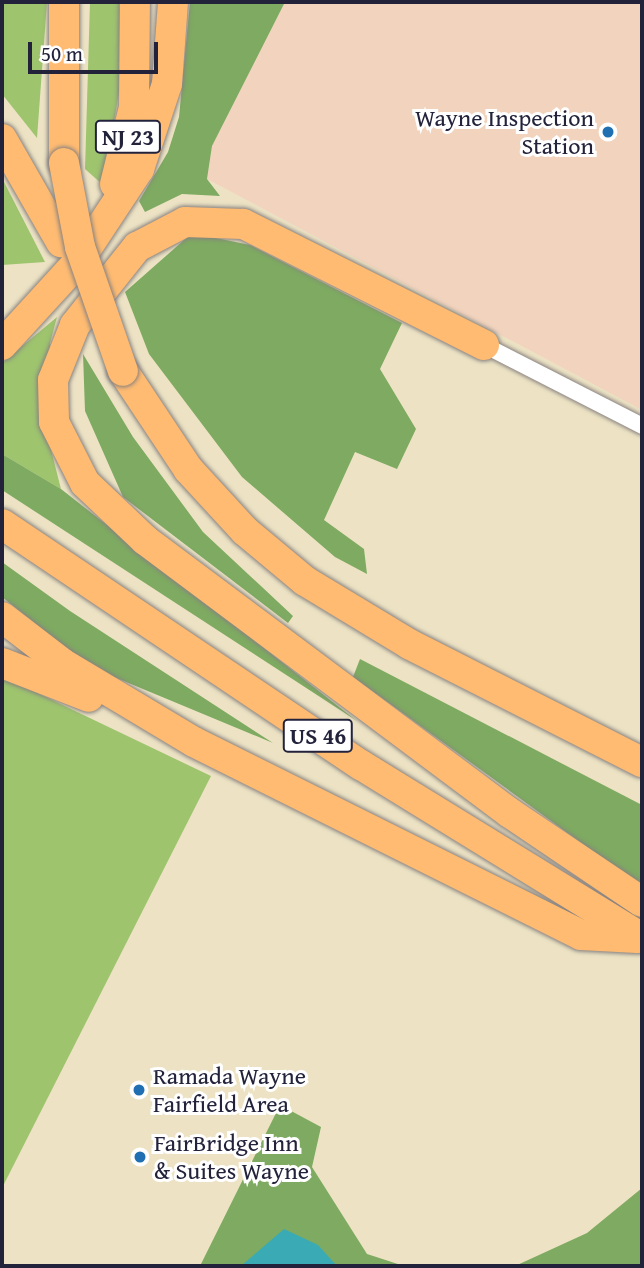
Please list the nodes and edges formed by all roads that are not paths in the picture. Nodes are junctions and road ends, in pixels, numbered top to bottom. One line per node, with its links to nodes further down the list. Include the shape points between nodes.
1 (64, 2): 8 (highway, bridge, via 64,163 80,247)
2 (135, 2): 5 (highway, NJ 23, via 137,80 129,134 104,211)
3 (173, 2): 5 (highway, via 168,74 150,143 127,193)
4 (2, 139): 5 (highway)
5 (69, 252): 6 (highway, NJ 23); 8 (highway, bridge)
6 (2, 345)
7 (484, 345): 9 (street); 16 (highway, via 254,228 223,219 185,222 137,247 75,325 53,380 54,422 85,483 145,540 510,813)
8 (123, 371): 14 (highway, via 188,469 245,530 305,581 409,644)
9 (642, 426)
10 (2, 524): 17 (highway, US 46, via 372,772)
11 (2, 617): 13 (highway, via 62,663)
12 (2, 663): 13 (highway)
13 (194, 742): 17 (highway, via 581,935)
14 (632, 757): 15 (highway)
15 (642, 782)
16 (642, 902)
17 (642, 938)

